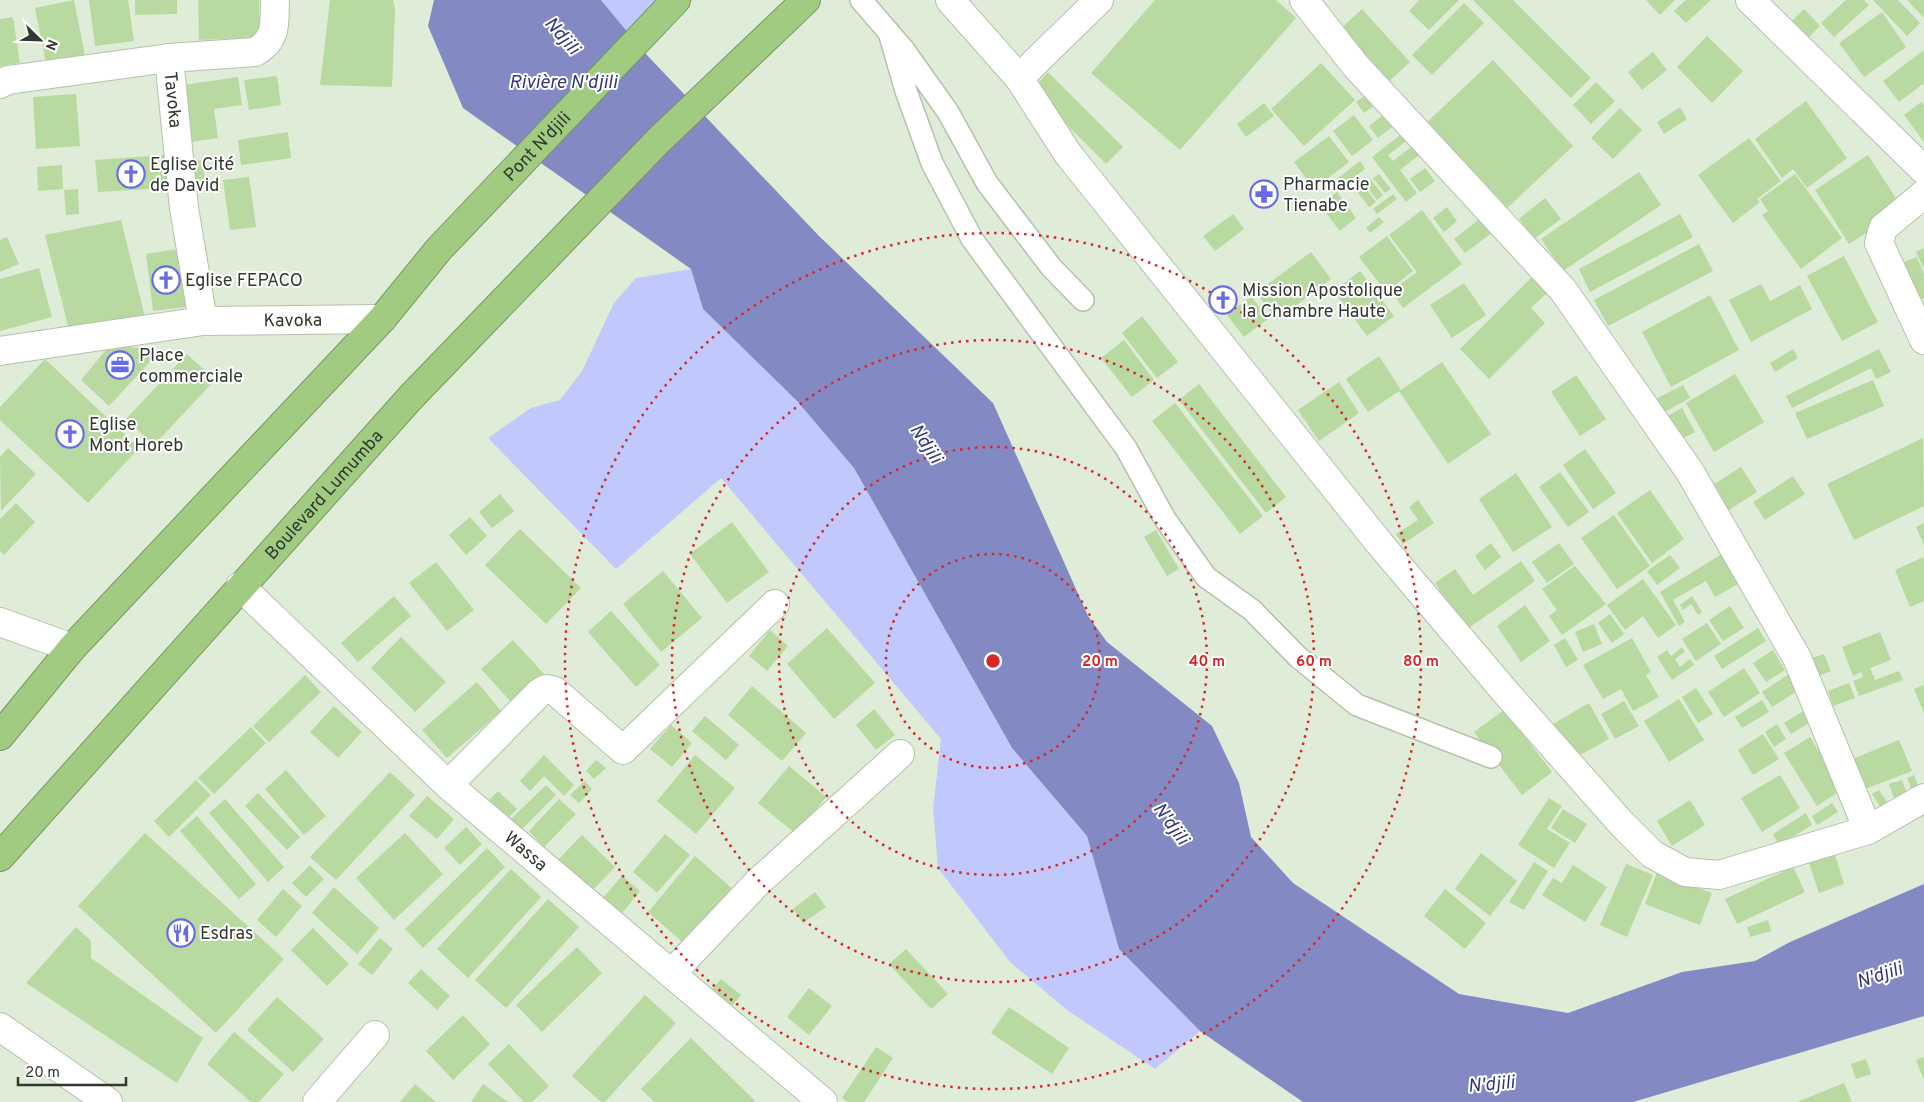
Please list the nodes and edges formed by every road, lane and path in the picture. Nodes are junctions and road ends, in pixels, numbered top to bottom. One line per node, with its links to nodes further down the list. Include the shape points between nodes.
1 (275, 0): 10 (street, Tavoka, via 274,31 268,45 255,52)
2 (676, 0): 16 (highway, Pont N'djili, via 439,249)
3 (806, 0): 20 (highway, Boulevard Lumumba, via 658,141 410,397)
4 (861, 0): 9 (lane)
5 (950, 0): 11 (street)
6 (1100, 0): 11 (street)
7 (1304, 0): 29 (street, via 1355,64 1563,290 1690,472 1798,658)
8 (1750, 0): 13 (street)
9 (889, 32): 15 (lane, via 948,112 987,183 1051,268); 26 (lane, via 932,163 972,238 1126,448 1165,520 1206,577 1252,610 1298,657 1357,705)
10 (169, 58): 12 (street, Tavoka, via 8,80); 17 (street, Tavoka, via 184,208)
11 (1019, 78): 29 (street, via 1068,154 1374,536 1508,696 1652,854 1685,872 1719,875)
12 (0, 84)
13 (1924, 170)
14 (1924, 194): 18 (street, via 1883,228 1879,243)
15 (1083, 300)
16 (382, 319): 17 (street, Kavoka); 23 (highway)
17 (203, 321): 19 (street, Kavoka)
18 (1924, 340)
19 (0, 351)
20 (240, 586): 27 (street, Wassa); 30 (highway, Boulevard Lumumba)
21 (775, 604): 27 (street, via 623,750 555,691 546,689 539,692)
22 (0, 622): 23 (street)
23 (72, 648): 24 (highway)
24 (0, 736)
25 (900, 754): 31 (street, via 757,883)
26 (1490, 757)
27 (448, 785): 31 (street, Wassa)
28 (1924, 798): 29 (street)
29 (1868, 830)
30 (0, 857)
31 (672, 973): 36 (street, Wassa)
32 (0, 1027): 34 (street)
33 (375, 1035): 35 (street)
34 (108, 1102)
35 (317, 1102)
36 (823, 1102)

